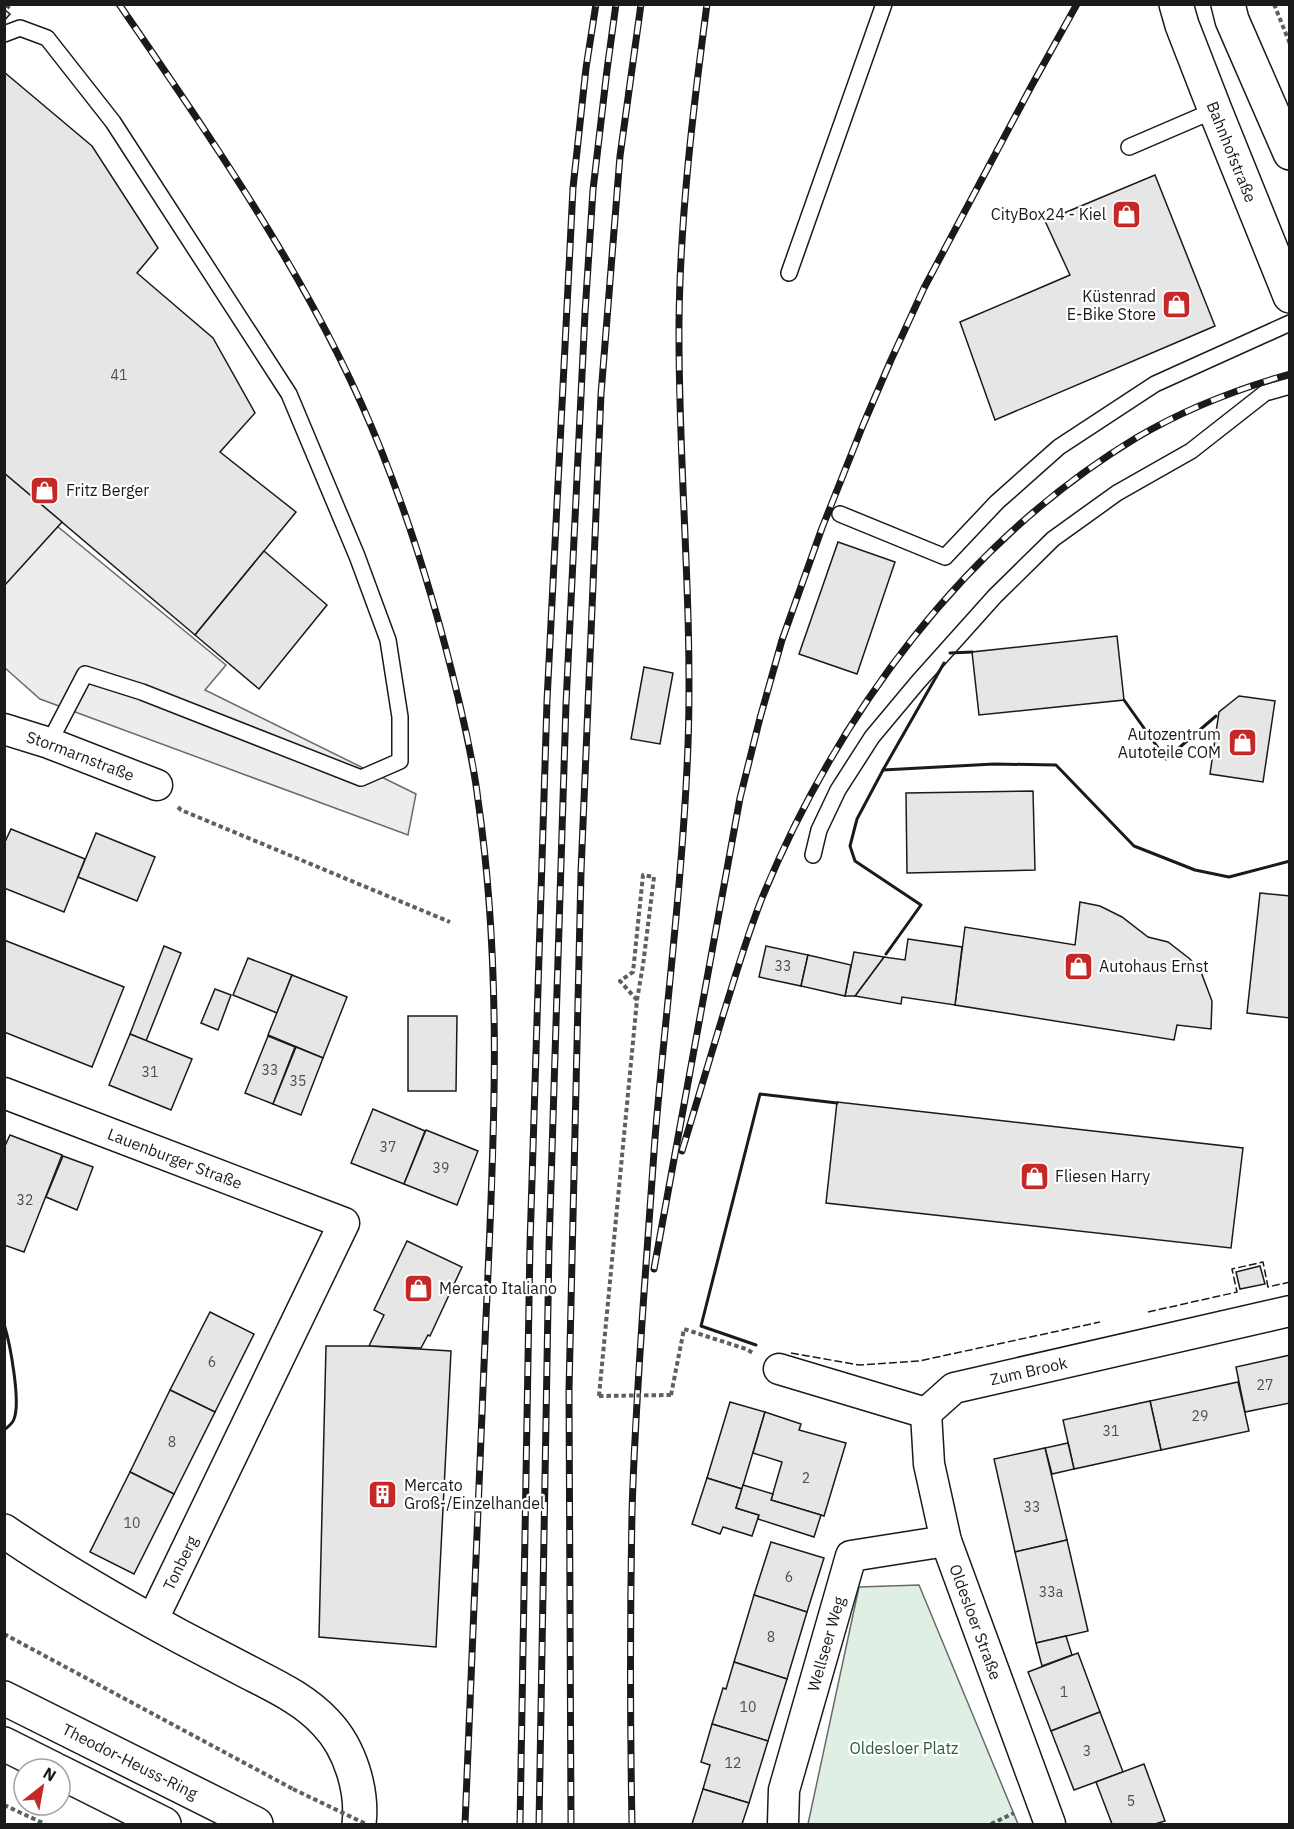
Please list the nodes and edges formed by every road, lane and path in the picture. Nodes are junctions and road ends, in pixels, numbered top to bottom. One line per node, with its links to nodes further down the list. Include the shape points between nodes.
1 (884, 4): 10 (lane)
2 (1176, 4): 7 (main road, Bahnhofstraße)
3 (1228, 4): 9 (main road)
4 (1274, 4): 6 (path)
5 (4, 34): 16 (lane, via 20,28 47,38 113,122 289,394 388,640 400,717 400,761 361,778 142,692 85,674)
6 (1290, 44)
7 (1215, 110): 8 (lane); 11 (main road, Bahnhofstraße)
8 (1129, 147)
9 (1290, 153)
10 (789, 273)
11 (1289, 294)
12 (1290, 323): 14 (lane, via 1155,384 1059,447 997,502 945,557)
13 (1290, 386): 18 (lane, via 1265,393 1191,451 1117,493 1053,539 995,596 872,737 838,790 819,830)
14 (840, 514)
15 (4, 729): 16 (street, Stormarnstraße)
16 (49, 743): 17 (street, Stormarnstraße)
17 (157, 785): 19 (path, via 181,810)
18 (813, 855)
19 (450, 922)
20 (637, 1000): 20 (path, via 654,877 643,875 633,972 620,981); 24 (path, bridge, via 599,1396 671,1395 684,1329)
21 (4, 1093): 22 (street, Lauenburger Straße)
22 (344, 1223): 29 (street, Tonberg)
23 (1290, 1311): 26 (street, Zum Brook, via 954,1388)
24 (746, 1349)
25 (778, 1368): 26 (street)
26 (926, 1413): 28 (street, Oldesloer Straße, via 929,1464)
27 (4, 1531): 29 (main road, via 54,1565)
28 (946, 1541): 41 (street, Wellseer Weg, via 850,1556 784,1790); 42 (street, Oldesloer Straße)
29 (152, 1621): 39 (main road, via 276,1686 325,1721 346,1752 355,1776)
30 (4, 1634): 40 (path, bridge)
31 (4, 1698): 38 (main road, Theodor-Heuss-Ring)
32 (4, 1744): 33 (main road)
33 (30, 1757)
34 (72, 1778): 37 (main road)
35 (4, 1805): 36 (path)
36 (45, 1824)
37 (164, 1824)
38 (256, 1824)
39 (359, 1824)
40 (366, 1824)
41 (783, 1824)
42 (1050, 1824)

